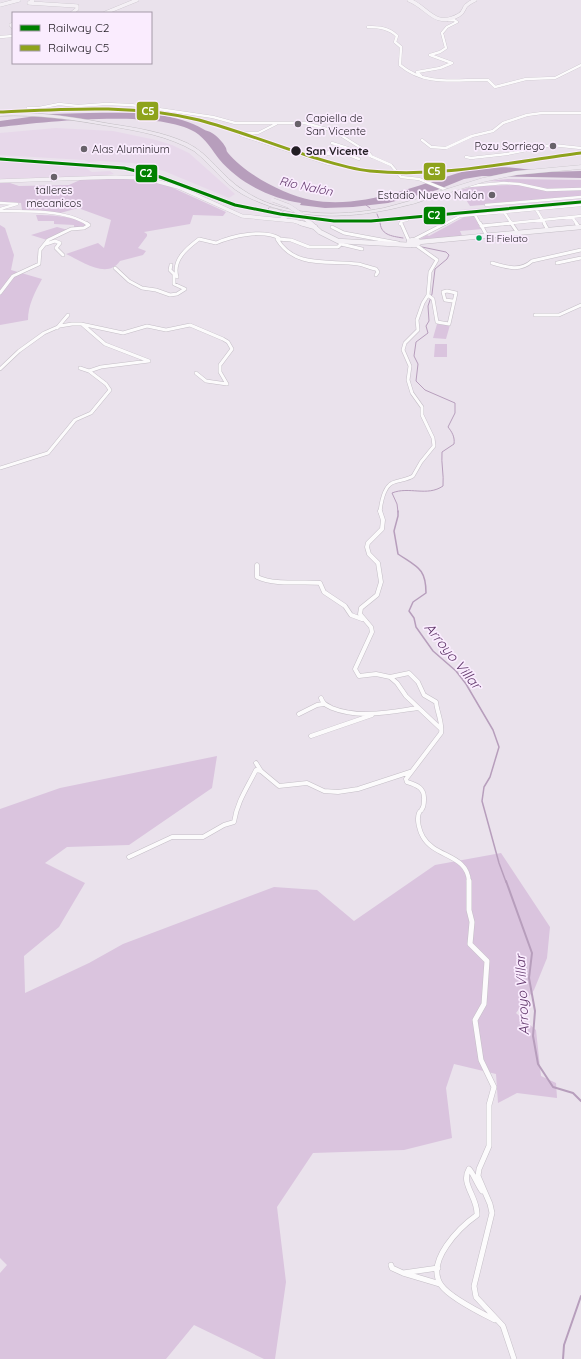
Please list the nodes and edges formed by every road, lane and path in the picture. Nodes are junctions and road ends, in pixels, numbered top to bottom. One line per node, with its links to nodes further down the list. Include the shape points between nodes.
1 (19, 0): 6 (street)
2 (33, 0): 7 (street, via 28,3 77,6)
3 (137, 0): 8 (street)
4 (409, 0): 9 (street, via 420,5 428,15)
5 (475, 0): 9 (street, via 458,15)
6 (0, 5)
7 (73, 12)
8 (107, 12)
9 (438, 19): 14 (street, via 457,22 442,34 446,48 430,55 452,63 417,72)
10 (368, 27): 14 (street, via 393,31 398,36 395,42 401,47 400,65 406,71)
11 (12, 36): 12 (street)
12 (0, 37)
13 (581, 65): 14 (street, via 555,78 526,79 495,87 488,80)
14 (422, 78)
15 (28, 108): 18 (street, via 61,104 131,105 213,117 235,123)
16 (581, 113): 19 (street, via 527,115 502,123 493,131 472,136 446,148 432,146)
17 (0, 115): 28 (main road, via 61,116 165,136 188,146)
18 (277, 123): 25 (street, via 296,122 325,128 346,138); 29 (street, via 258,133 241,135)
19 (422, 140)
20 (332, 144): 22 (street)
21 (503, 147): 24 (street)
22 (344, 148): 25 (street); 27 (street, via 338,151)
23 (581, 148): 24 (street, via 552,145)
24 (535, 149): 26 (street, via 487,157)
25 (372, 157): 33 (street, via 391,165 399,176 425,181 450,192 476,185 504,183 547,190)
26 (466, 157)
27 (359, 159)
28 (212, 163): 31 (main road); 42 (main road, bridge, via 241,186 289,206)
29 (329, 164)
30 (581, 167): 31 (main road, bridge, via 516,173 483,180 398,207 340,214 278,206 234,186)
31 (218, 169): 45 (main road, via 236,192 282,213)
32 (0, 181): 45 (street, via 144,178 178,187 242,216)
33 (581, 189)
34 (581, 197): 36 (street)
35 (0, 203): 38 (street, via 17,204)
36 (486, 205)
37 (581, 206): 39 (street)
38 (0, 210): 59 (street, via 61,216 84,222 89,226 66,231)
39 (536, 210): 40 (street); 47 (street)
40 (504, 212): 41 (street); 48 (street)
41 (475, 215): 49 (street); 58 (street, via 460,216)
42 (300, 216): 45 (street); 45 (street, via 291,214); 50 (street)
43 (581, 216): 44 (street)
44 (572, 217): 47 (street); 52 (street)
45 (289, 219): 50 (street)
46 (407, 220): 58 (street, via 400,224)
47 (542, 220): 48 (street); 53 (street)
48 (511, 223): 49 (street); 54 (street)
49 (481, 226): 55 (street)
50 (315, 227): 57 (street)
51 (332, 227): 60 (street, via 344,233)
52 (580, 227): 53 (street)
53 (548, 230): 54 (street)
54 (518, 233): 55 (street)
55 (487, 236): 58 (street)
56 (279, 238): 57 (street, via 316,248 338,247 341,246); 69 (street, via 265,234 226,238 215,244 199,239 181,256 175,268); 70 (street, via 277,240 281,246 293,255 310,261 359,264 376,269)
57 (339, 242): 60 (street); 61 (street)
58 (414, 242): 60 (street); 72 (street, via 437,260 430,272)
59 (45, 244): 63 (street, via 60,243 56,248); 71 (street, via 39,251 39,264 12,277)
60 (398, 244)
61 (362, 249)
62 (581, 250): 65 (street, via 509,269)
63 (63, 256)
64 (581, 258): 66 (street)
65 (492, 262)
66 (557, 263)
67 (171, 265): 69 (street, via 170,269)
68 (116, 268): 69 (street, via 122,276 138,286 166,295 176,295 185,289 174,284)
69 (176, 275)
70 (376, 275)
71 (0, 293)
72 (430, 296): 73 (street, via 437,322 449,324); 85 (street, via 423,303 418,330 403,348 403,354 410,366 408,380 412,392 422,407 422,415 434,446 410,478 392,483 382,498 382,529 367,547 378,563 381,582 377,595 361,608)
73 (454, 301): 73 (street, via 445,300 443,292 456,293)
74 (581, 305): 76 (street, via 559,315)
75 (68, 315): 78 (street)
76 (535, 315)
77 (83, 325): 78 (street, via 72,324); 81 (street, via 103,343 149,361); 82 (street, via 119,333 147,326 166,330 190,325 228,342 232,350 220,368 221,378 227,384 206,381)
78 (57, 328): 80 (street, via 44,333)
79 (80, 368): 81 (street)
80 (0, 369)
81 (89, 371): 83 (street, via 105,382 110,390 98,406 91,413 76,420 48,453)
82 (196, 373)
83 (0, 468)
84 (257, 565): 85 (street, via 257,577 267,583 320,583 324,592 345,606 351,615)
85 (362, 619): 86 (street, via 370,624 372,632 355,669 357,674 363,677 376,674)
86 (390, 677): 89 (street); 92 (street, via 405,672 412,675 424,694 436,702)
87 (321, 698): 88 (street)
88 (324, 704): 90 (street); 91 (street, via 342,712)
89 (418, 708): 91 (street); 92 (street)
90 (299, 714)
91 (374, 714): 93 (street)
92 (441, 729): 96 (street, via 440,737 432,743)
93 (311, 736)
94 (256, 763): 95 (street)
95 (261, 771): 96 (street, via 278,786 307,783 331,793 358,789); 97 (street, via 253,772 236,808 234,822 224,823 202,837 171,837)
96 (412, 772): 98 (street, via 406,779 407,782 423,788 425,795 418,818 420,833 425,842 432,849 459,861 468,871 469,910 472,921 470,944 487,961 484,1004 474,1020 483,1066 494,1087 489,1105 489,1146 478,1176)
97 (129, 857)
98 (488, 1197): 100 (street, via 469,1169 465,1182 476,1200 478,1209 476,1215 463,1225 445,1246); 103 (street, via 491,1221 474,1286 476,1298)
99 (391, 1264): 101 (street, via 392,1268)
100 (438, 1268): 101 (street); 102 (street)
101 (404, 1273): 102 (street)
102 (440, 1284): 103 (street, via 446,1292 462,1302)
103 (498, 1320): 104 (street, via 503,1326)
104 (514, 1359)

